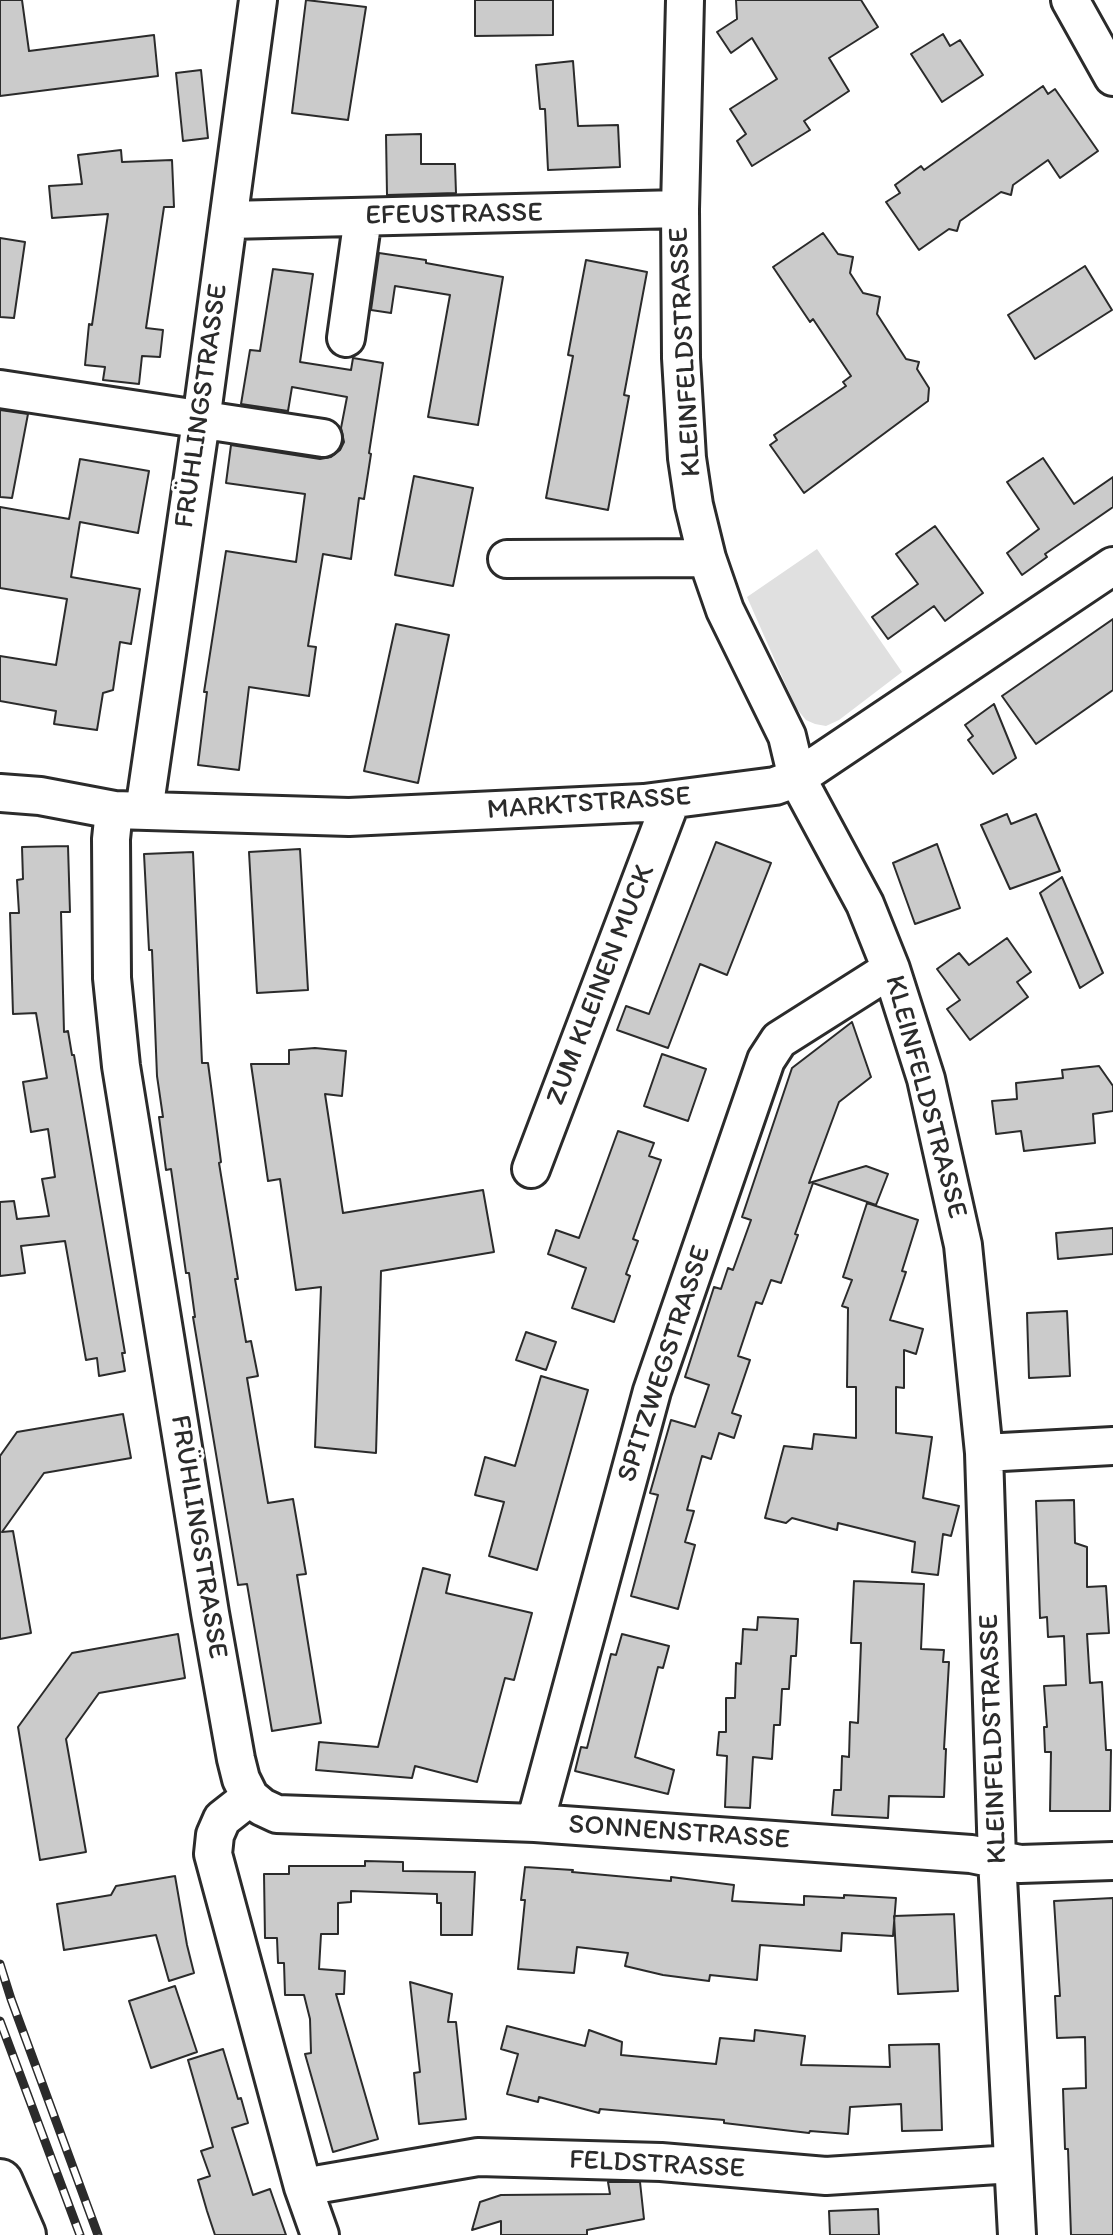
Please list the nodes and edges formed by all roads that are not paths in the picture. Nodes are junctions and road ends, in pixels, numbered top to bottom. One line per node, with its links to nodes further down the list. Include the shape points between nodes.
1 (258, 0): 7 (street, FRÜHLINGSTRASSE)
2 (685, 0): 5 (street, KLEINFELDSTRASSE)
3 (1070, 0): 4 (street)
4 (1113, 77)
5 (680, 209): 6 (street, EFEUSTRASSE); 12 (street, KLEINFELDSTRASSE, via 683,407 694,505)
6 (363, 217): 7 (street, EFEUSTRASSE); 8 (street)
7 (229, 220): 10 (street, FRÜHLINGSTRASSE)
8 (346, 338)
9 (0, 389): 10 (street)
10 (201, 421): 11 (street); 18 (street, FRÜHLINGSTRASSE)
11 (323, 438)
12 (707, 558): 13 (street); 15 (street, KLEINFELDSTRASSE, via 725,610 787,736)
13 (507, 559)
14 (1113, 566): 15 (street, MARKTSTRASSE)
15 (797, 778): 17 (street, MARKTSTRASSE); 19 (street, KLEINFELDSTRASSE, via 865,904)
16 (0, 793): 18 (street, MARKTSTRASSE)
17 (650, 810): 18 (street, MARKTSTRASSE, via 383,825 349,817); 20 (street, ZUM KLEINEN MUCK)
18 (129, 811): 23 (street, FRÜHLINGSTRASSE, via 111,839 112,978 121,1066 226,1701 241,1779)
19 (891, 969): 22 (street, KLEINFELDSTRASSE, via 926,1079 963,1245); 24 (street, SPITZWEGSTRASSE, via 779,1040 766,1060 652,1391)
20 (531, 1169)
21 (1113, 1446): 22 (street)
22 (984, 1453): 25 (street, KLEINFELDSTRASSE)
23 (250, 1797): 24 (street, SONNENSTRASSE, via 277,1814); 29 (street, via 222,1819 213,1854)
24 (535, 1823): 25 (street, SONNENSTRASSE)
25 (997, 1859): 26 (street, SONNENSTRASSE, via 1020,1864); 27 (street, KLEINFELDSTRASSE)
26 (1113, 1861)
27 (1013, 2164): 29 (street, FELDSTRASSE, via 826,2176 661,2162 478,2157); 32 (street, KLEINFELDSTRASSE)
28 (0, 2182): 30 (main road)
29 (303, 2187): 31 (street)
30 (23, 2235)
31 (320, 2235)
32 (1017, 2235)

